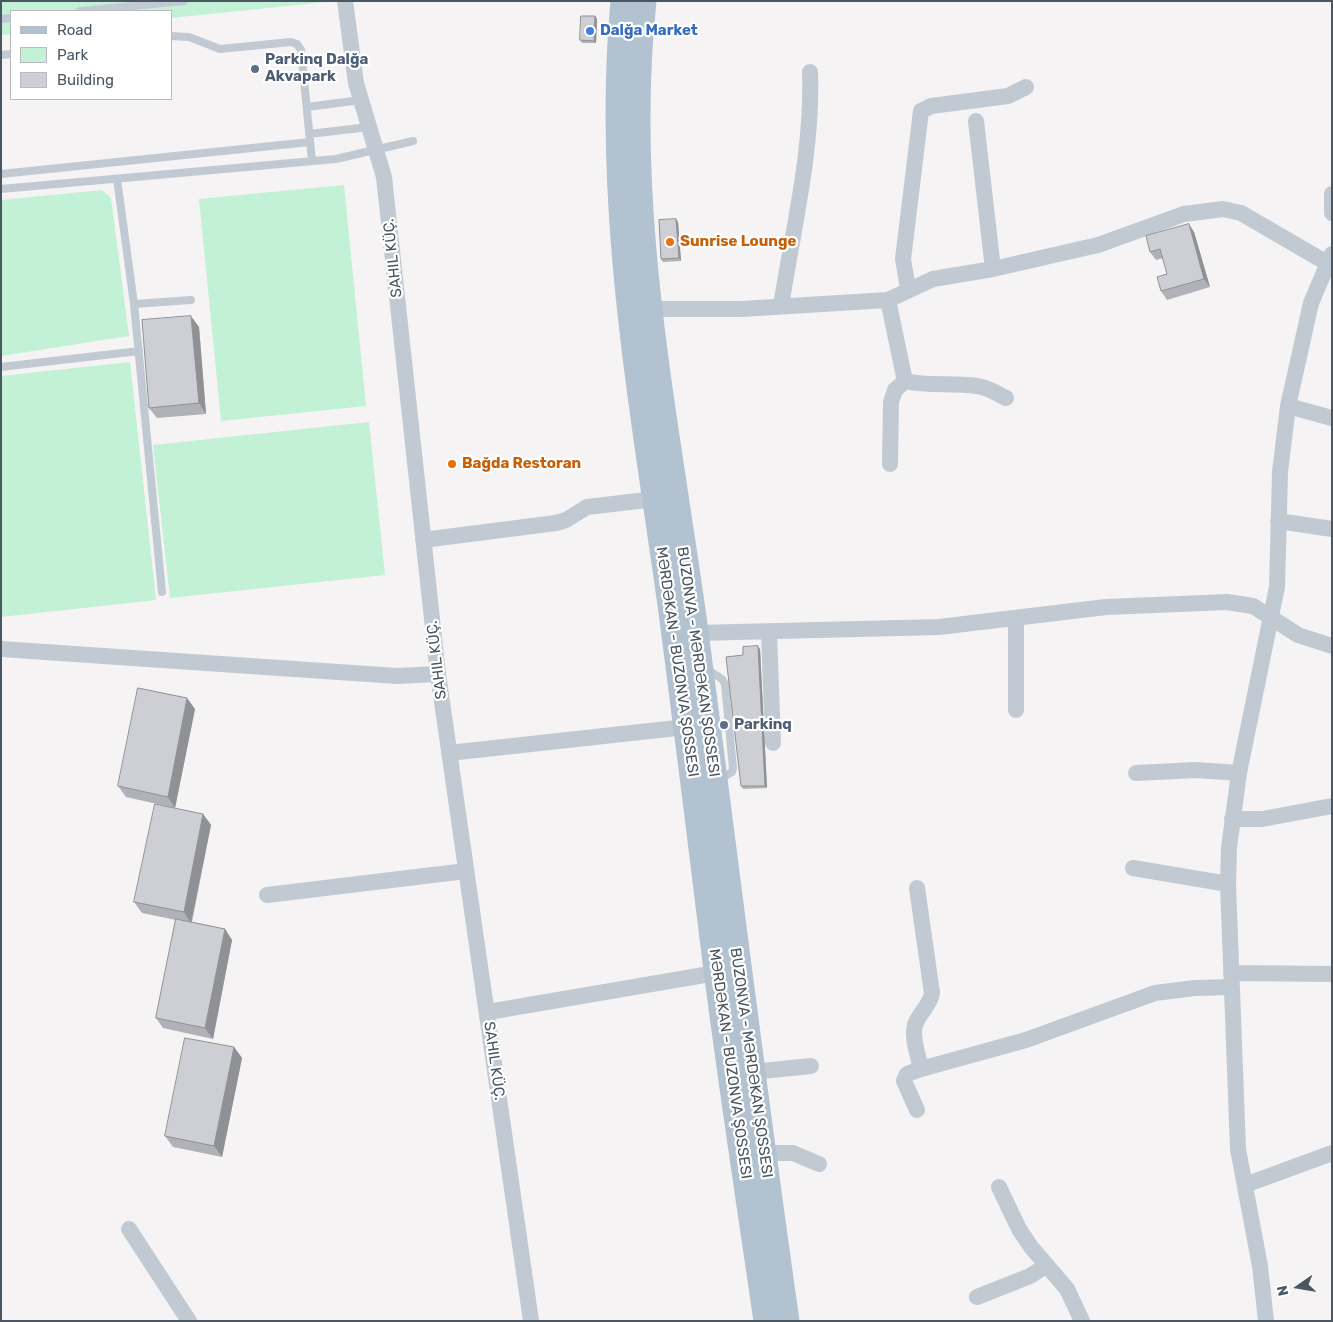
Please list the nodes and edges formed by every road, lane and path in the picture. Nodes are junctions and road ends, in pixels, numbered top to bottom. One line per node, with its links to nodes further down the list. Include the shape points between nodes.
1 (184, 1): 5 (lane)
2 (345, 1): 9 (street, SAHIL KÜÇ.)
3 (623, 1): 38 (main road, MƏRDƏKAN - BUZONVA ŞOSSESI, via 618,104 622,231)
4 (644, 1): 30 (main road, BUZONVA - MƏRDƏKAN ŞOSSESI, via 638,88 639,162)
5 (90, 10)
6 (172, 36): 10 (lane, via 189,37 220,49 298,44)
7 (810, 72): 29 (street, via 811,99 805,153)
8 (1026, 87): 25 (street, via 1008,96 932,106 921,111 903,260)
9 (360, 100): 10 (lane); 12 (street, SAHIL KÜÇ.)
10 (307, 107): 13 (lane)
11 (976, 121): 23 (street)
12 (369, 127): 13 (lane); 15 (street, SAHIL KÜÇ.)
13 (310, 138): 16 (lane); 17 (lane)
14 (413, 140): 15 (lane)
15 (377, 151): 16 (lane); 41 (street, SAHIL KÜÇ., via 385,184)
16 (312, 161): 18 (lane)
17 (1, 174)
18 (117, 179): 19 (lane); 28 (lane)
19 (1, 189)
20 (1332, 194): 21 (street)
21 (1332, 213)
22 (1329, 258): 23 (street, via 1241,212 1223,209 1193,212 1098,245); 24 (street)
23 (993, 269): 25 (street, via 933,279)
24 (1325, 283): 35 (street, via 1306,322)
25 (908, 290): 27 (street)
26 (191, 300): 28 (lane)
27 (888, 300): 29 (street); 33 (street)
28 (134, 304): 31 (lane)
29 (781, 306): 30 (street)
30 (649, 310): 46 (main road, BUZONVA - MƏRDƏKAN ŞOSSESI)
31 (139, 351): 32 (lane); 42 (lane)
32 (1, 367)
33 (905, 381): 34 (street, via 923,386 975,385); 37 (street, via 895,390 891,402)
34 (1006, 398)
35 (1288, 406): 36 (street); 39 (street)
36 (1332, 418)
37 (890, 464)
38 (655, 499): 41 (street, via 587,507 556,523); 51 (main road, MƏRDƏKAN - BUZONVA ŞOSSESI)
39 (1278, 521): 40 (street); 44 (street, via 1278,571)
40 (1332, 529)
41 (423, 540): 49 (street, SAHIL KÜÇ.)
42 (162, 592)
43 (1016, 619): 44 (street, via 1106,607 1227,602 1253,606); 45 (street, via 932,627); 50 (street)
44 (1271, 619): 47 (street, via 1298,635); 55 (street)
45 (768, 632): 46 (street); 52 (street)
46 (696, 633): 69 (main road, BUZONVA - MƏRDƏKAN ŞOSSESI)
47 (1332, 646)
48 (1, 650): 49 (street, via 397,676)
49 (438, 674): 53 (street, SAHIL KÜÇ.)
50 (1016, 710)
51 (686, 727): 53 (street); 63 (main road, MƏRDƏKAN - BUZONVA ŞOSSESI)
52 (773, 743)
53 (449, 753): 59 (street, SAHIL KÜÇ.)
54 (1136, 773): 55 (street, via 1196,770)
55 (1239, 773): 57 (street)
56 (1332, 806): 57 (street, via 1262,819)
57 (1232, 819): 60 (street)
58 (1133, 868): 60 (street)
59 (466, 871): 62 (street); 66 (street, SAHIL KÜÇ.)
60 (1228, 884): 65 (street)
61 (917, 888): 68 (street, via 932,993 915,1026)
62 (266, 895)
63 (716, 972): 66 (street); 81 (main road, MƏRDƏKAN - BUZONVA ŞOSSESI)
64 (1332, 974): 65 (street)
65 (1232, 980): 68 (street, via 1155,994 1026,1040); 74 (street, via 1238,1140)
66 (488, 1012): 80 (street, SAHIL KÜÇ.)
67 (811, 1066): 69 (street)
68 (921, 1069): 70 (street, via 908,1074 904,1081)
69 (752, 1072): 71 (main road, BUZONVA - MƏRDƏKAN ŞOSSESI)
70 (917, 1110)
71 (763, 1153): 73 (street, via 793,1153); 82 (main road, BUZONVA - MƏRDƏKAN ŞOSSESI)
72 (1332, 1153): 74 (street)
73 (819, 1164)
74 (1245, 1186): 84 (street, via 1260,1266)
75 (999, 1187): 77 (street, via 1019,1229)
76 (129, 1229): 79 (street)
77 (1047, 1265): 78 (street, via 1024,1279); 83 (street, via 1067,1289)
78 (977, 1297)
79 (189, 1321)
80 (531, 1321)
81 (766, 1321)
82 (787, 1321)
83 (1082, 1321)
84 (1266, 1321)

